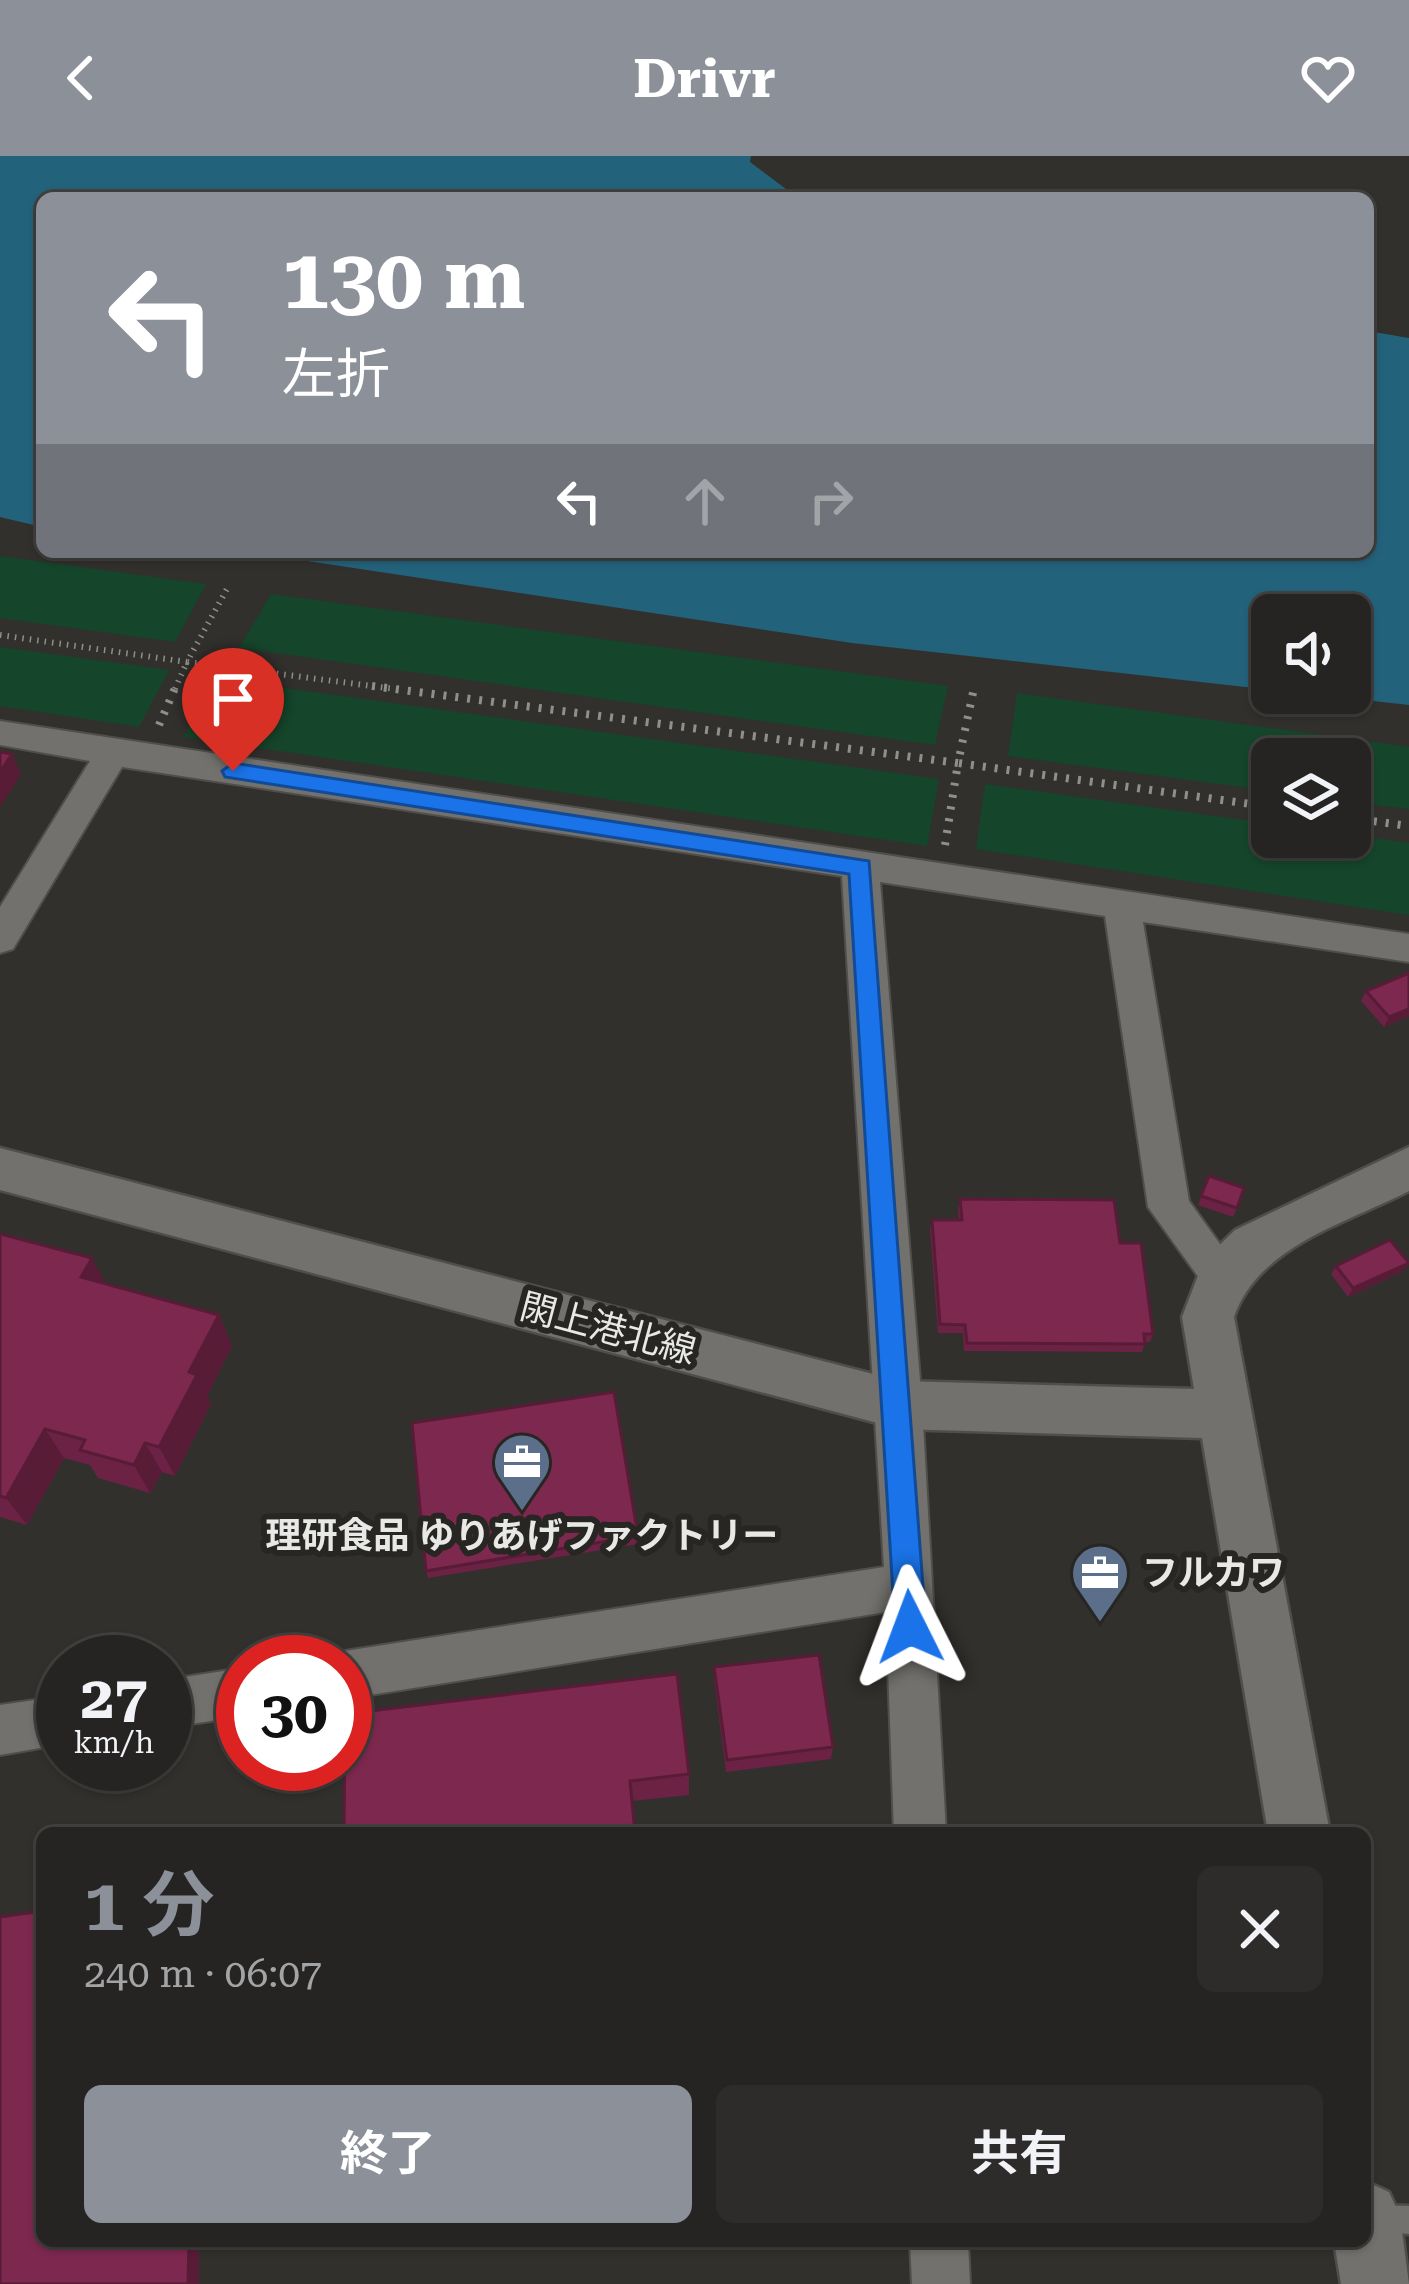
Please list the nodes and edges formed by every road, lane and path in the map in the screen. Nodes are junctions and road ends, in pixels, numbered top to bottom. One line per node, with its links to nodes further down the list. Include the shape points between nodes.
1 (228, 587): 3 (path)
2 (0, 634): 3 (path)
3 (188, 662): 6 (path); 7 (path)
4 (974, 688): 7 (path)
5 (0, 734): 6 (street)
6 (136, 750): 12 (street); 14 (street)
7 (958, 763): 8 (path); 11 (path)
8 (1251, 804)
9 (1371, 821): 10 (path)
10 (1409, 826)
11 (945, 845)
12 (860, 867): 13 (street); 19 (street)
13 (1122, 905): 15 (street); 18 (street, via 1169,1207)
14 (0, 939)
15 (1409, 947)
16 (1409, 1168): 18 (street, via 1252,1245)
17 (0, 1169): 19 (street, 閖上港北線)
18 (1222, 1276): 20 (street, via 1208,1317)
19 (900, 1405): 20 (street, 閖上港北線); 21 (street)
20 (1226, 1414): 26 (street)
21 (909, 1586): 22 (street); 25 (street)
22 (372, 1671)
23 (36, 1724): 24 (street)
24 (0, 1730)
25 (920, 1827)
26 (1298, 1827)
27 (1371, 2218): 28 (lane)
28 (1409, 2220)
29 (939, 2247): 31 (street)
30 (1370, 2247): 32 (street)
31 (941, 2284)
32 (1376, 2284)

